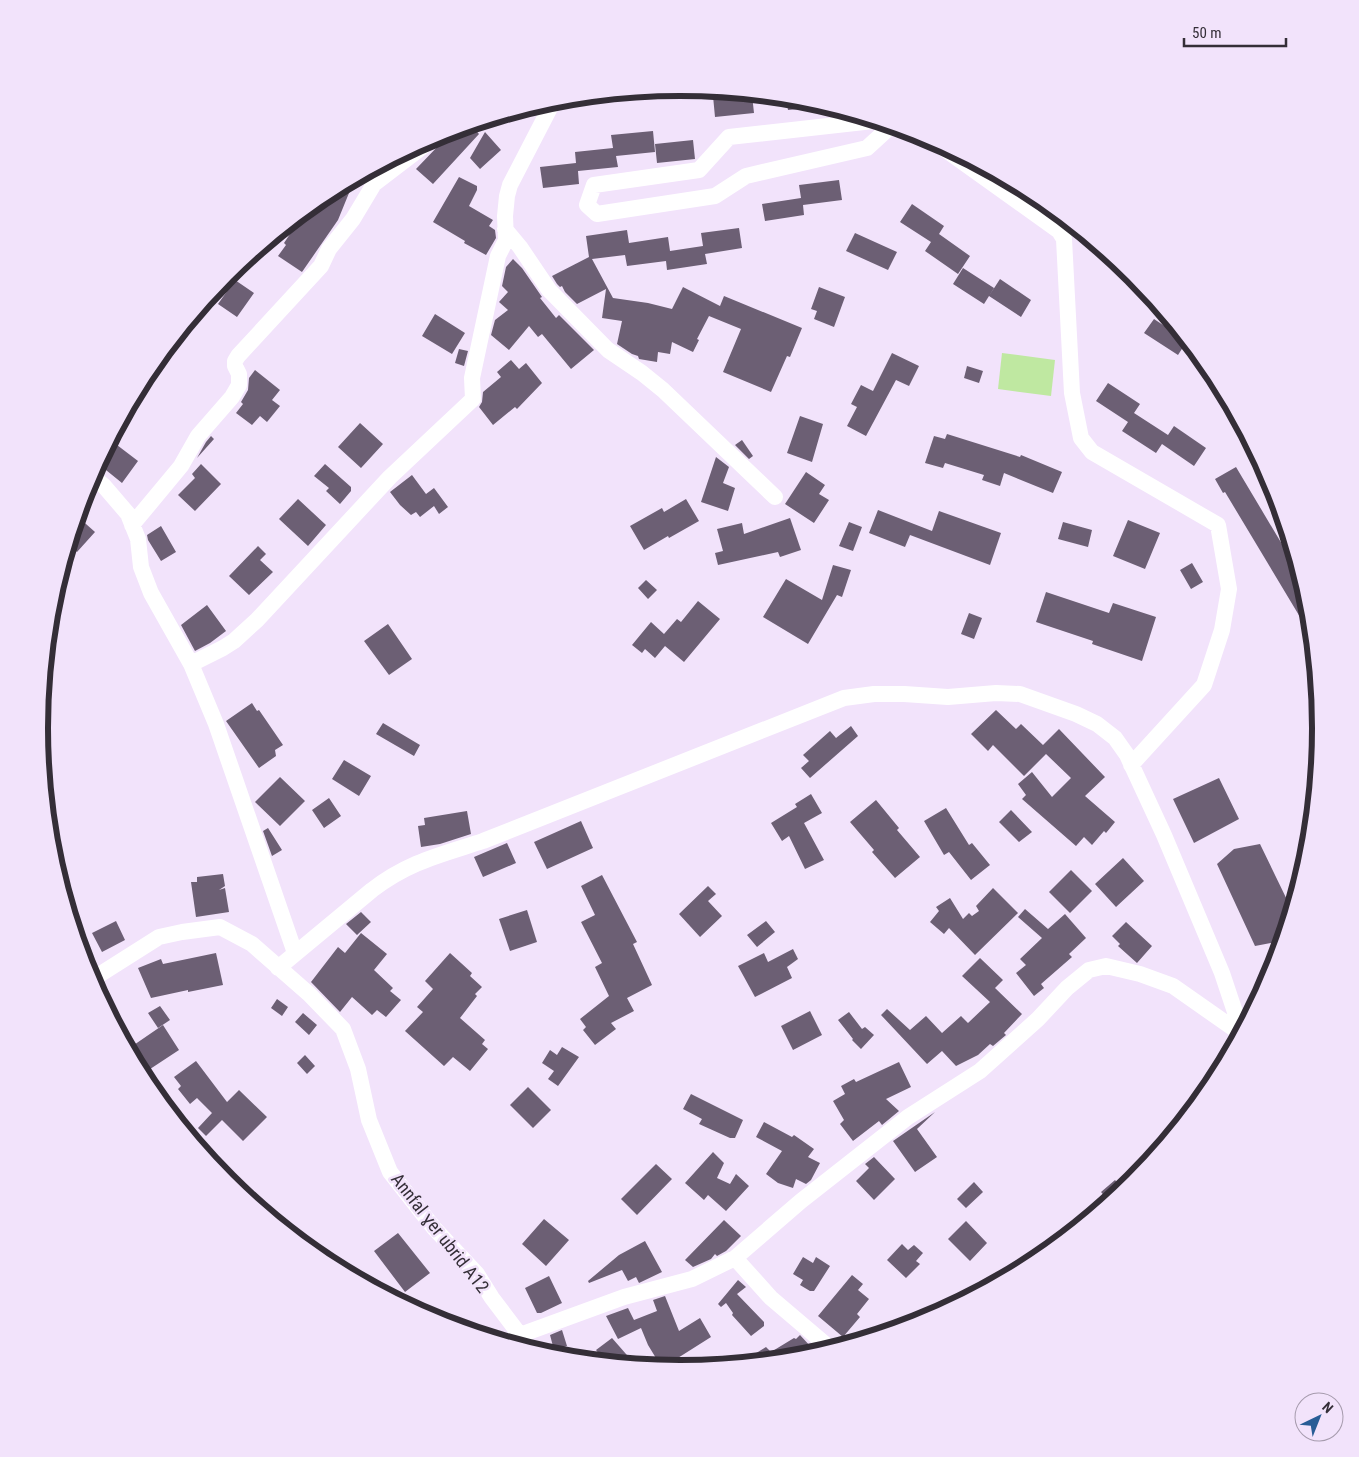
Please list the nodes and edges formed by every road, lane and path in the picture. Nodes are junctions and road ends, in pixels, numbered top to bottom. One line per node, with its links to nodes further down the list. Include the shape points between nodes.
1 (548, 111): 6 (street, via 510,185)
2 (858, 123): 3 (street, via 729,137 699,170 594,185 587,205 597,214 715,196 746,176 866,148)
3 (885, 131)
4 (407, 159): 9 (street, via 374,184 353,219 329,249 321,266 235,361 240,374 232,397 198,436 181,466)
5 (1011, 191): 11 (street, via 1059,231 1064,239 1072,393 1081,438 1092,452 1218,526 1229,589 1222,630 1204,685)
6 (505, 229): 8 (street, via 549,290 608,350 663,390); 10 (street, via 506,240 498,256 472,378 473,399 390,477 258,620 223,648)
7 (98, 481): 9 (street, via 128,514)
8 (775, 496)
9 (132, 525): 10 (street, via 138,539 141,567 151,593)
10 (191, 664): 12 (street, via 216,724)
11 (1131, 765): 12 (street, via 1115,738 1097,724 1020,694 948,697 874,694 844,698 483,841 429,857 386,879); 15 (street, via 1222,973)
12 (295, 953): 13 (street)
13 (278, 968): 14 (street, Annfal ɣer ubrid A12, via 252,944 220,927 159,937); 18 (street, Annfal ɣer ubrid A12, via 343,1029 358,1069 369,1120 390,1172 434,1228 477,1274)
14 (99, 976)
15 (1239, 1023)
16 (1235, 1029): 17 (street, via 1173,986 1106,966 1089,970 980,1072 908,1117)
17 (735, 1258): 19 (street, via 692,1279 624,1297); 20 (street, via 771,1298)
18 (521, 1340)
19 (524, 1341)
20 (824, 1343)

